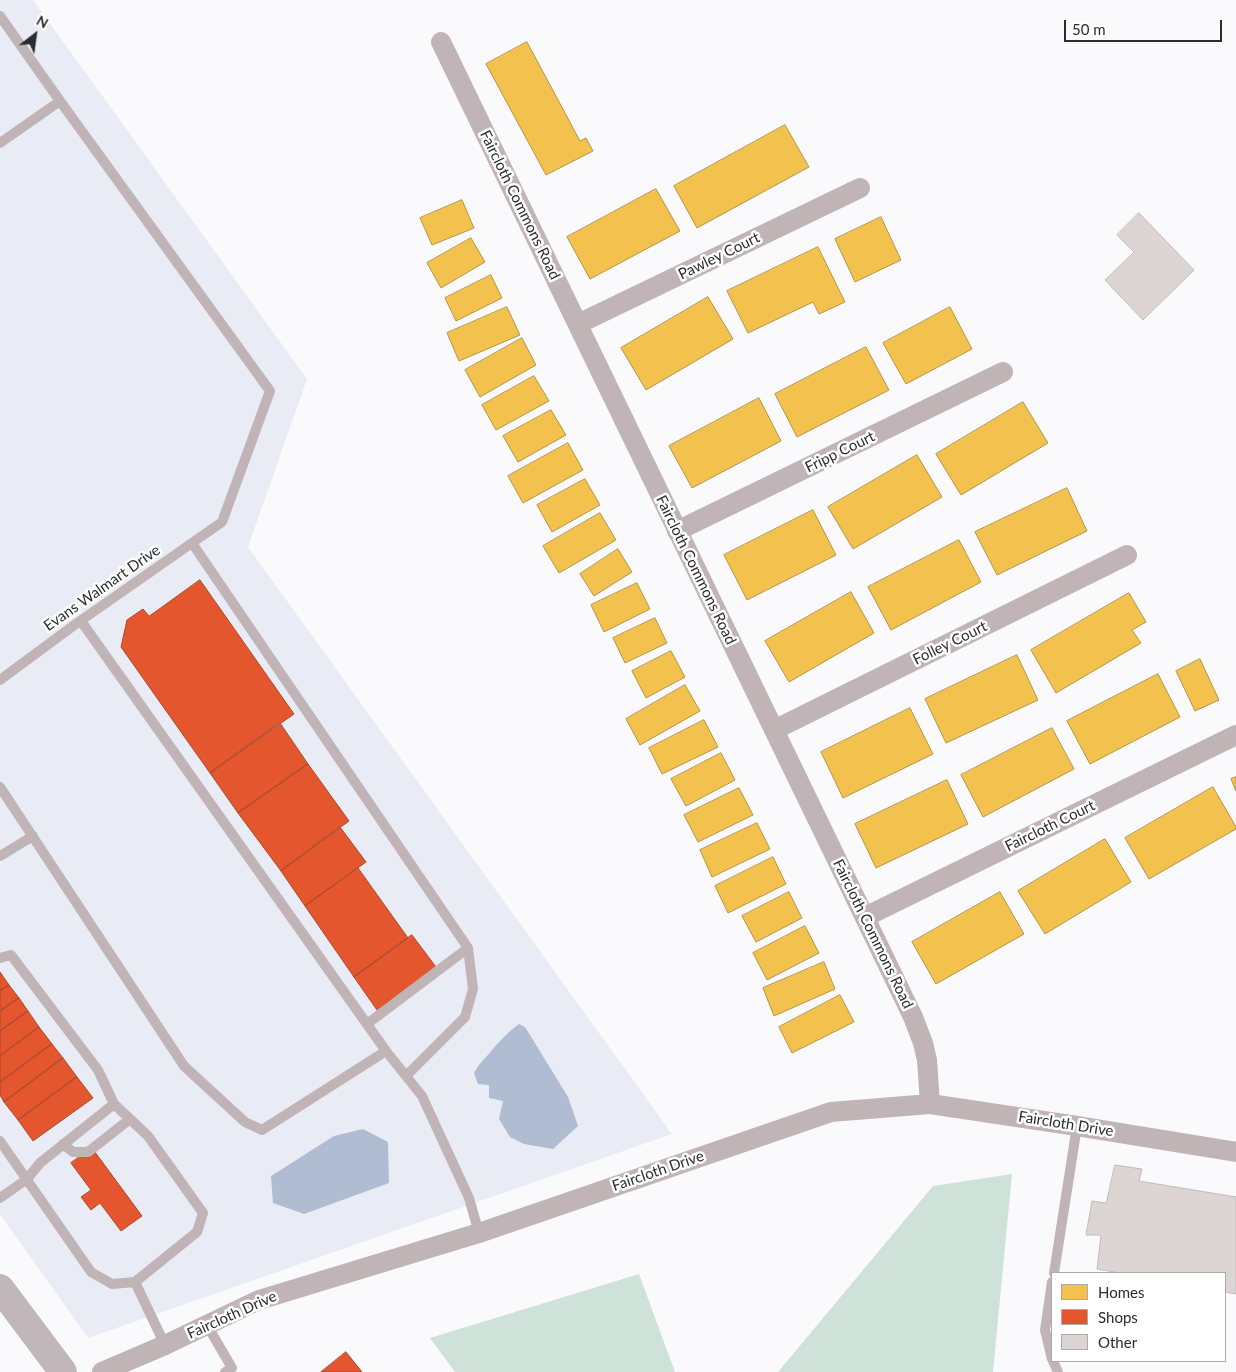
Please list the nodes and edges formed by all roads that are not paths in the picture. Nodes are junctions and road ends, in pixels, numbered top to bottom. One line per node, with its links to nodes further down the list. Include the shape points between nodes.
1 (0, 16): 3 (lane)
2 (441, 42): 6 (street, Faircloth Commons Road)
3 (60, 101): 4 (lane); 9 (lane, Evans Walmart Drive, via 270,390 222,522)
4 (0, 143)
5 (860, 188): 6 (street, Pawley Court)
6 (578, 324): 8 (street, Faircloth Commons Road)
7 (1003, 372): 8 (street, Fripp Court)
8 (677, 531): 13 (street, Faircloth Commons Road)
9 (192, 543): 11 (lane, Evans Walmart Drive); 19 (lane)
10 (1127, 556): 13 (street, Folley Court)
11 (81, 621): 12 (lane, Evans Walmart Drive); 21 (lane)
12 (0, 680)
13 (774, 730): 18 (street, Faircloth Commons Road)
14 (1236, 735): 18 (street, Faircloth Court)
15 (0, 786): 16 (lane)
16 (33, 836): 17 (lane); 22 (lane, via 184,1066 244,1122 262,1130)
17 (0, 855)
18 (865, 917): 25 (street, Faircloth Commons Road, via 923,1043)
19 (468, 948): 21 (lane); 23 (lane, via 473,990 465,1017)
20 (0, 958): 24 (lane, via 11,955 98,1070)
21 (367, 1024): 22 (lane)
22 (386, 1052): 23 (lane)
23 (406, 1076): 33 (lane, via 426,1104 469,1198)
24 (114, 1104): 26 (lane); 29 (lane)
25 (930, 1104): 27 (street, Faircloth Drive); 33 (street, Faircloth Drive, via 831,1112)
26 (130, 1119): 29 (lane, via 88,1152 73,1152); 35 (lane, via 148,1136 203,1212 197,1232)
27 (1077, 1126): 30 (street, Faircloth Drive); 34 (lane)
28 (0, 1141): 31 (lane)
29 (63, 1144): 31 (lane)
30 (1236, 1152)
31 (27, 1179): 32 (lane); 35 (lane, via 91,1272 112,1284)
32 (0, 1198)
33 (479, 1233): 38 (street, Faircloth Drive, via 259,1300)
34 (1054, 1272)
35 (136, 1282): 39 (lane)
36 (0, 1288): 42 (main road)
37 (1051, 1289): 40 (lane, via 1045,1330)
38 (206, 1325): 39 (street, Faircloth Drive); 41 (lane)
39 (165, 1345): 43 (street, Faircloth Drive)
40 (1051, 1352)
41 (230, 1371)
42 (63, 1372)
43 (102, 1372)

